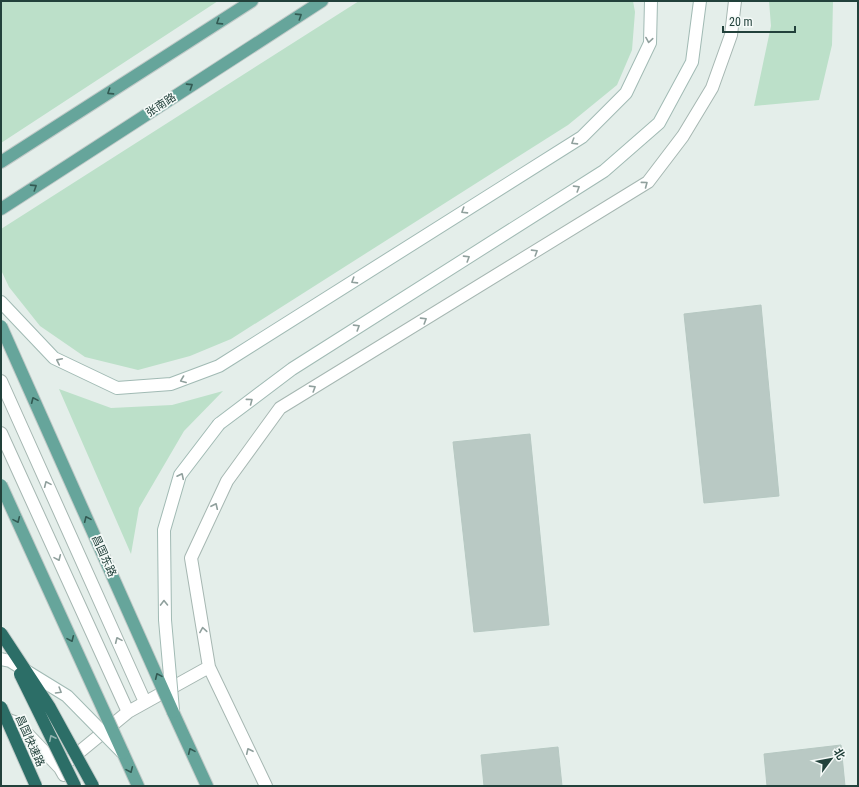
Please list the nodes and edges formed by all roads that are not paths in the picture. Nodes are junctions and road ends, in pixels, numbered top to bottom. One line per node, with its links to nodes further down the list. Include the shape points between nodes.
1 (252, 1): 6 (main road, one-way to 6)
2 (322, 1): 7 (main road, 张南路, one-way to 2)
3 (651, 1): 8 (main road, one-way to 8, via 650,42 626,93 582,137 219,366 171,384 117,388 54,358)
4 (700, 1): 19 (main road, one-way to 4, bridge, via 165,620 164,530 180,475 219,424 292,369 604,171 654,128 692,62)
5 (735, 1): 15 (main road, one-way to 5, via 191,558 227,481 280,408 648,182 683,136 712,88 731,36)
6 (1, 162)
7 (1, 209)
8 (1, 302)
9 (1, 326): 19 (main road, 昌国东路, one-way to 9, bridge)
10 (1, 381): 16 (main road, one-way to 10)
11 (1, 433): 18 (main road, one-way to 18)
12 (1, 485): 21 (main road, one-way to 21, bridge)
13 (1, 634): 25 (highway, one-way to 13, bridge); 26 (highway, bridge, via 48,706)
14 (1, 659): 21 (main road, one-way to 21, bridge, via 10,661 67,696)
15 (209, 667): 16 (main road); 29 (main road, one-way to 15)
16 (145, 702): 18 (main road)
17 (1, 707): 23 (highway, 昌国快速路, bridge)
18 (128, 712): 22 (main road)
19 (173, 712): 28 (main road, 昌国东路, one-way to 19)
20 (1, 717): 22 (main road, via 16,724)
21 (123, 754): 27 (main road, one-way to 27)
22 (60, 768): 24 (main road)
23 (36, 786)
24 (69, 786)
25 (75, 786)
26 (92, 786)
27 (138, 786)
28 (207, 786)
29 (266, 786)

